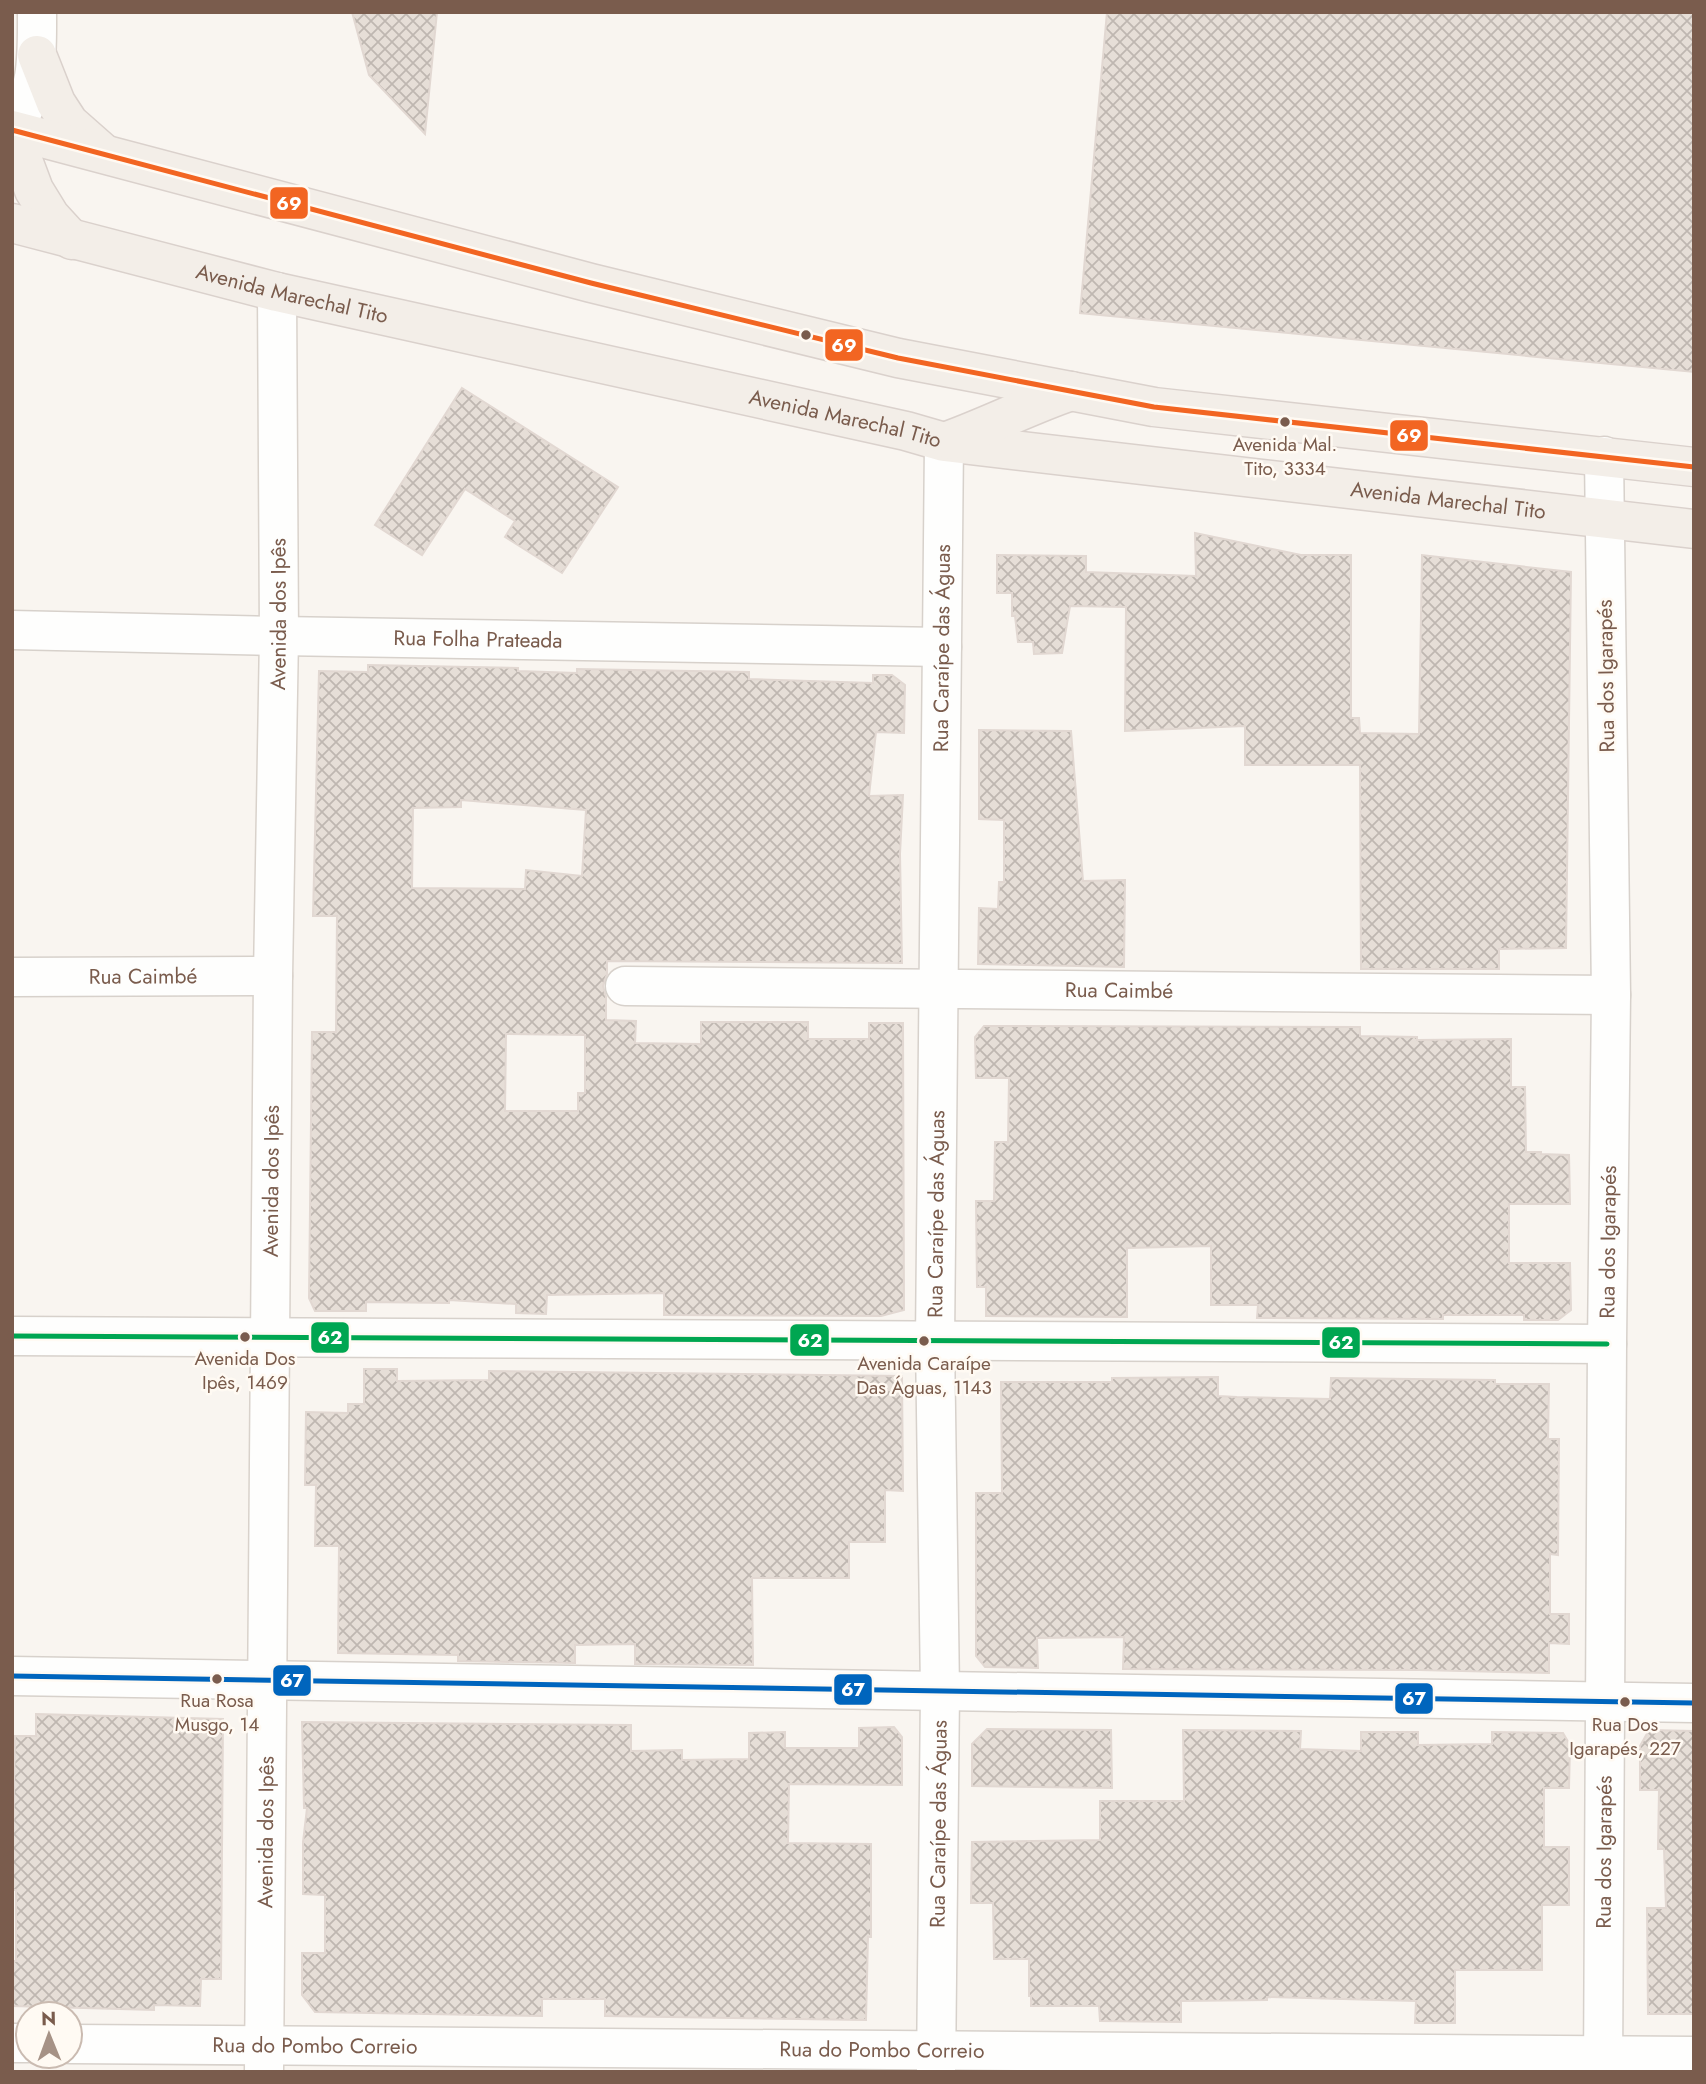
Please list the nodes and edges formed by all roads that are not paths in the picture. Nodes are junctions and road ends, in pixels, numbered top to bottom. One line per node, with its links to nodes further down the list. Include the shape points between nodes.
1 (37, 36): 2 (street, via 32,94); 3 (main road, via 55,103 69,123)
2 (12, 130): 3 (main road); 5 (main road, via 34,190)
3 (105, 155): 7 (main road, via 591,283 898,358)
4 (12, 223): 5 (main road, Avenida Marechal Tito)
5 (72, 240): 6 (main road, Avenida Marechal Tito)
6 (277, 292): 8 (main road, Avenida Marechal Tito); 14 (street, Avenida dos Ipês)
7 (1071, 391): 8 (main road); 9 (main road, via 1154,407)
8 (944, 442): 11 (main road, Avenida Marechal Tito); 15 (street, Rua Caraípe das Águas)
9 (1604, 456): 10 (main road); 11 (street, Rua dos Igarapés)
10 (1694, 467)
11 (1604, 518): 12 (main road, Avenida Marechal Tito); 20 (street, Rua dos Igarapés)
12 (1694, 528)
13 (12, 630): 14 (street, Rua Folha Prateada)
14 (279, 636): 15 (street, Rua Folha Prateada); 16 (street, Avenida dos Ipês)
15 (942, 647): 19 (street, Rua Caraípe das Águas)
16 (273, 976): 17 (street, Rua Caimbé); 22 (street, Avenida dos Ipês)
17 (12, 977)
18 (625, 986): 19 (street, Rua Caimbé)
19 (939, 989): 20 (street, Rua Caimbé); 23 (street, Rua Caraípe das Águas)
20 (1611, 995): 24 (street, Rua dos Igarapés)
21 (12, 1336): 22 (street)
22 (271, 1337): 23 (street); 26 (street, Avenida dos Ipês)
23 (935, 1340): 24 (street); 27 (street, Rua Caraípe das Águas)
24 (1607, 1344): 28 (street, Rua dos Igarapés)
25 (12, 1676): 26 (street)
26 (266, 1680): 27 (street); 32 (street, Avenida dos Ipês)
27 (940, 1691): 28 (street); 33 (street, Rua Caraípe das Águas)
28 (1605, 1702): 29 (street); 34 (street, Rua dos Igarapés)
29 (1694, 1703)
30 (84, 2045): 32 (street, Rua do Pombo Correio)
31 (1694, 2056): 34 (street, Rua do Pombo Correio)
32 (264, 2058): 33 (street, Rua do Pombo Correio)
33 (936, 2061): 34 (street, Rua do Pombo Correio)
34 (1603, 2064)

